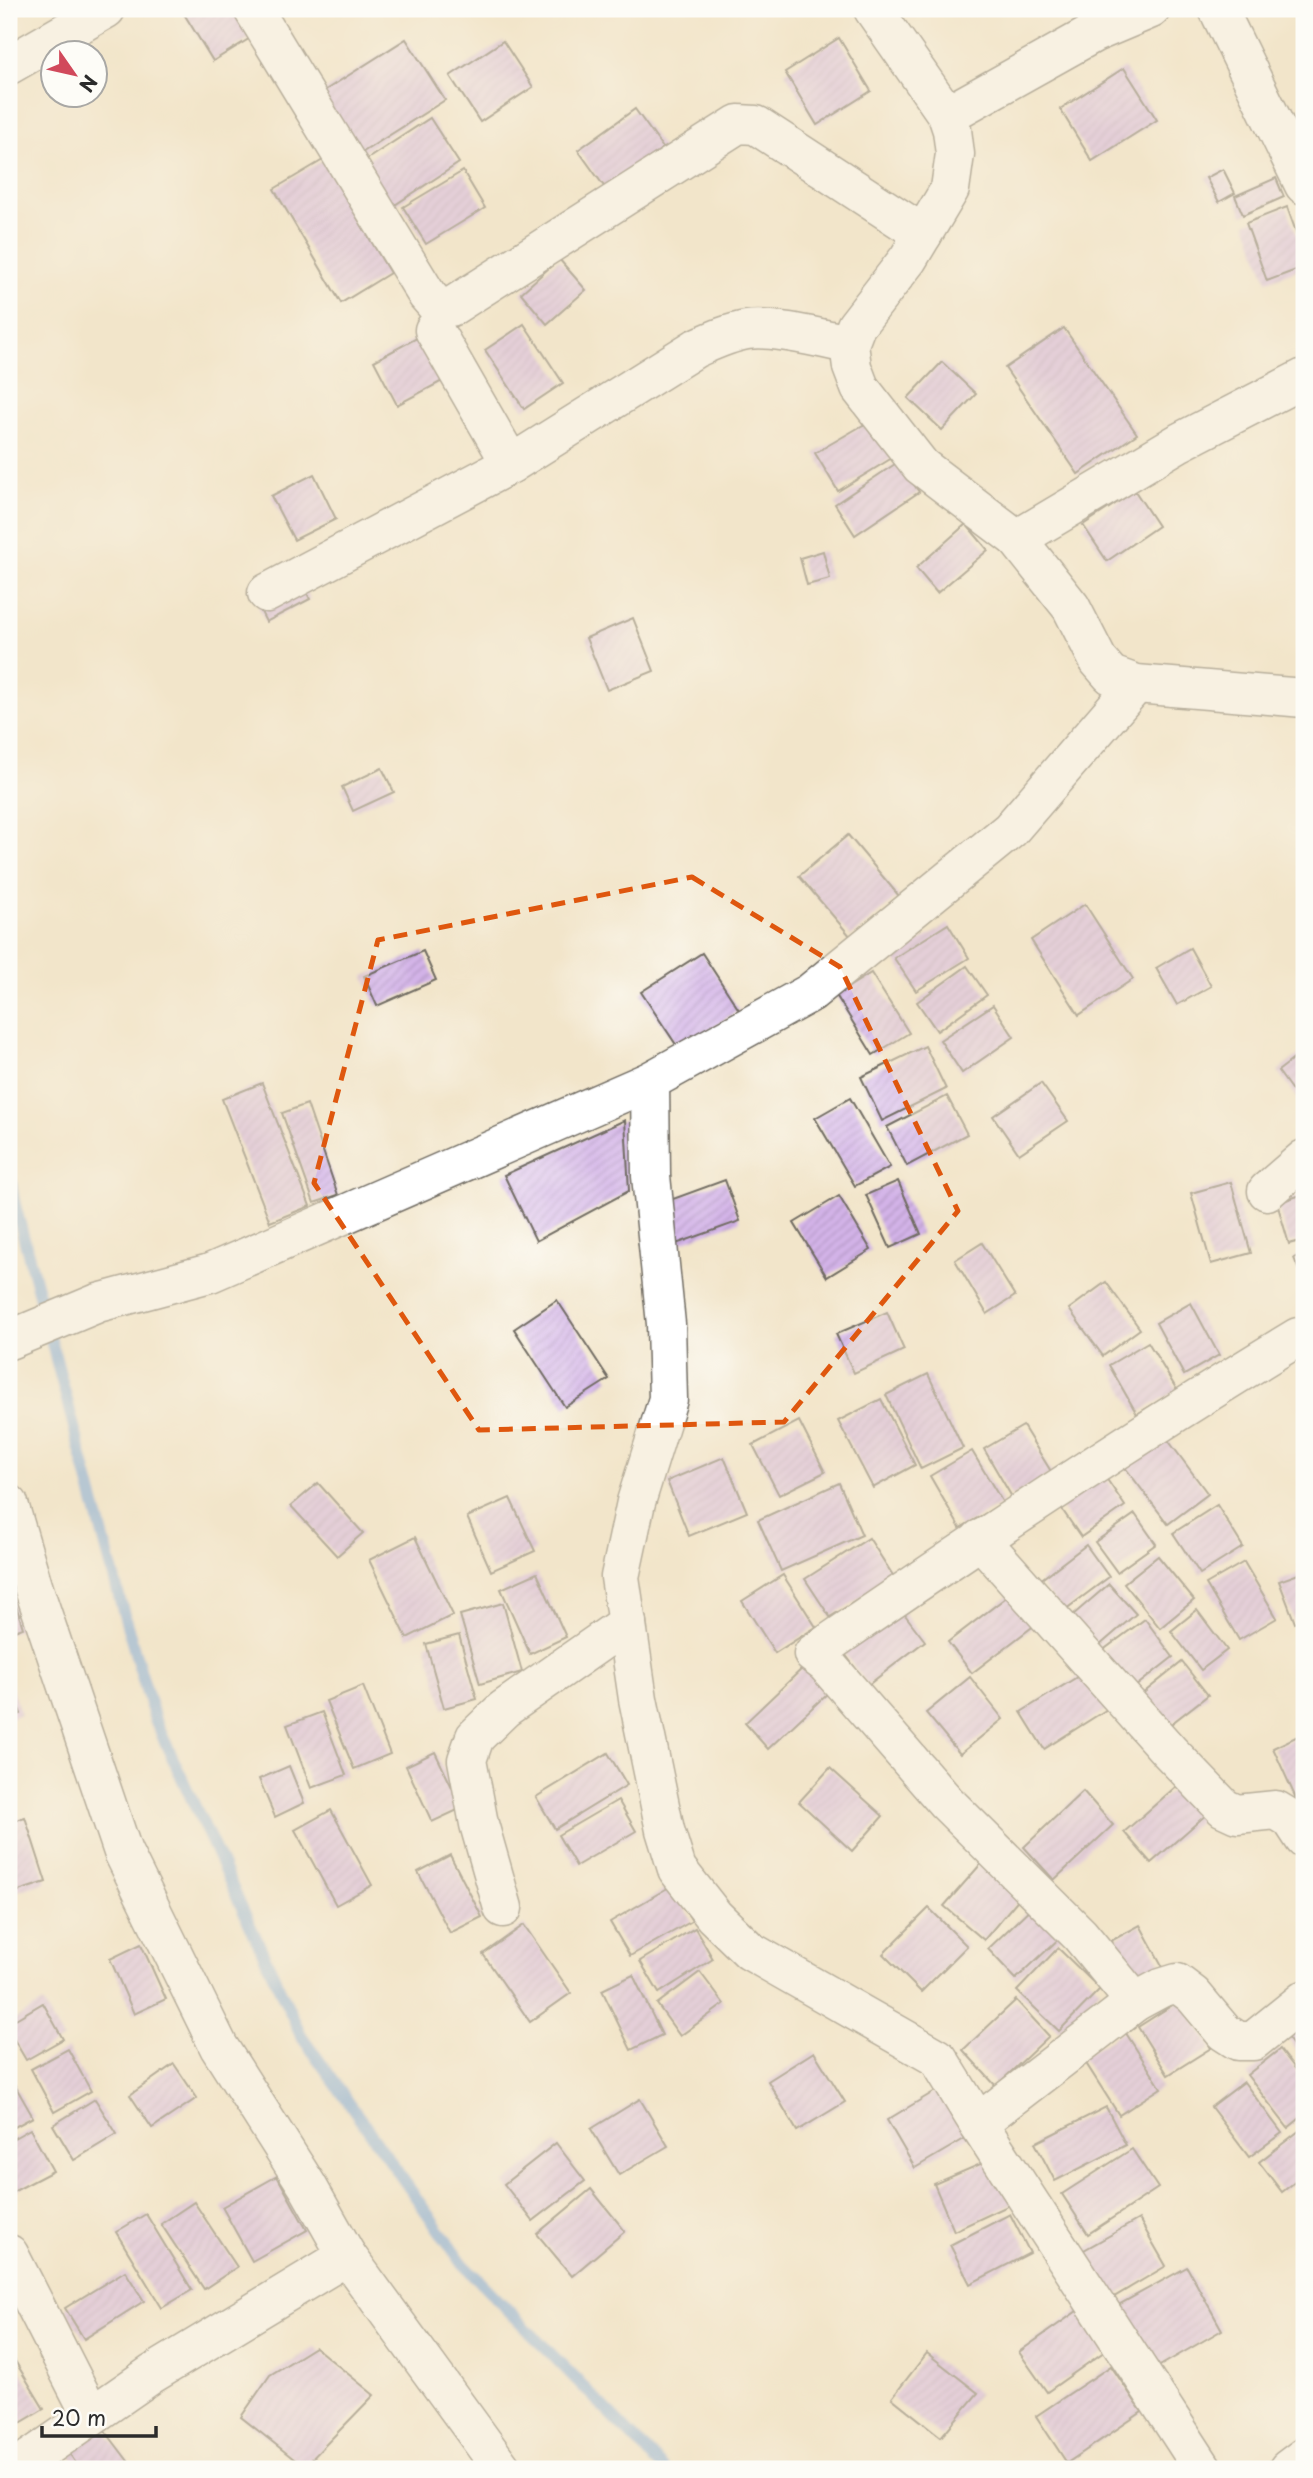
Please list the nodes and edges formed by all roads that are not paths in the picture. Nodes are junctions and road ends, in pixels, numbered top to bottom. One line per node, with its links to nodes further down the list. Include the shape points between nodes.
1 (106, 9): 6 (street)
2 (253, 9): 9 (street, via 427,295 442,307 451,307 738,124 756,125)
3 (873, 9): 7 (street)
4 (1151, 9): 7 (street, via 1094,33)
5 (1218, 9): 8 (street)
6 (9, 65)
7 (947, 115): 9 (street, via 955,154 950,189)
8 (1304, 185)
9 (923, 234): 11 (street, via 856,326)
10 (434, 330): 13 (street)
11 (849, 344): 13 (street, via 760,330 722,337 696,348); 14 (street, via 860,388 921,466)
12 (1304, 378): 14 (street, via 1181,442)
13 (511, 464): 15 (street)
14 (1017, 539): 16 (street, via 1071,607 1098,660 1111,675)
15 (267, 593)
16 (1136, 684): 17 (street); 18 (street, via 1010,830 810,993)
17 (1304, 698)
18 (650, 1082): 22 (street, via 211,1273 98,1303); 25 (street, via 651,1176 666,1324 668,1399 636,1502 620,1577)
19 (1304, 1159): 20 (street)
20 (1267, 1191)
21 (1298, 1337): 24 (street)
22 (9, 1340)
23 (9, 1504): 32 (street, via 123,1852 219,2047)
24 (981, 1539): 26 (street, via 1224,1808 1237,1814 1276,1810 1291,1819); 29 (street, via 813,1654 946,1802 1080,1934)
25 (627, 1623): 27 (street, via 504,1709 475,1737 467,1760); 30 (street, via 643,1725 677,1869 714,1916 750,1951 938,2058)
26 (1304, 1839)
27 (503, 1908)
28 (1304, 2000): 29 (street, via 1254,2041 1238,2041 1224,2032 1177,1983)
29 (1135, 2001): 30 (street)
30 (978, 2123): 37 (street)
31 (9, 2254): 33 (street)
32 (347, 2256): 33 (street); 36 (street)
33 (91, 2415): 35 (street)
34 (1304, 2457): 38 (street)
35 (15, 2469)
36 (502, 2469)
37 (1203, 2469)
38 (1288, 2469)

